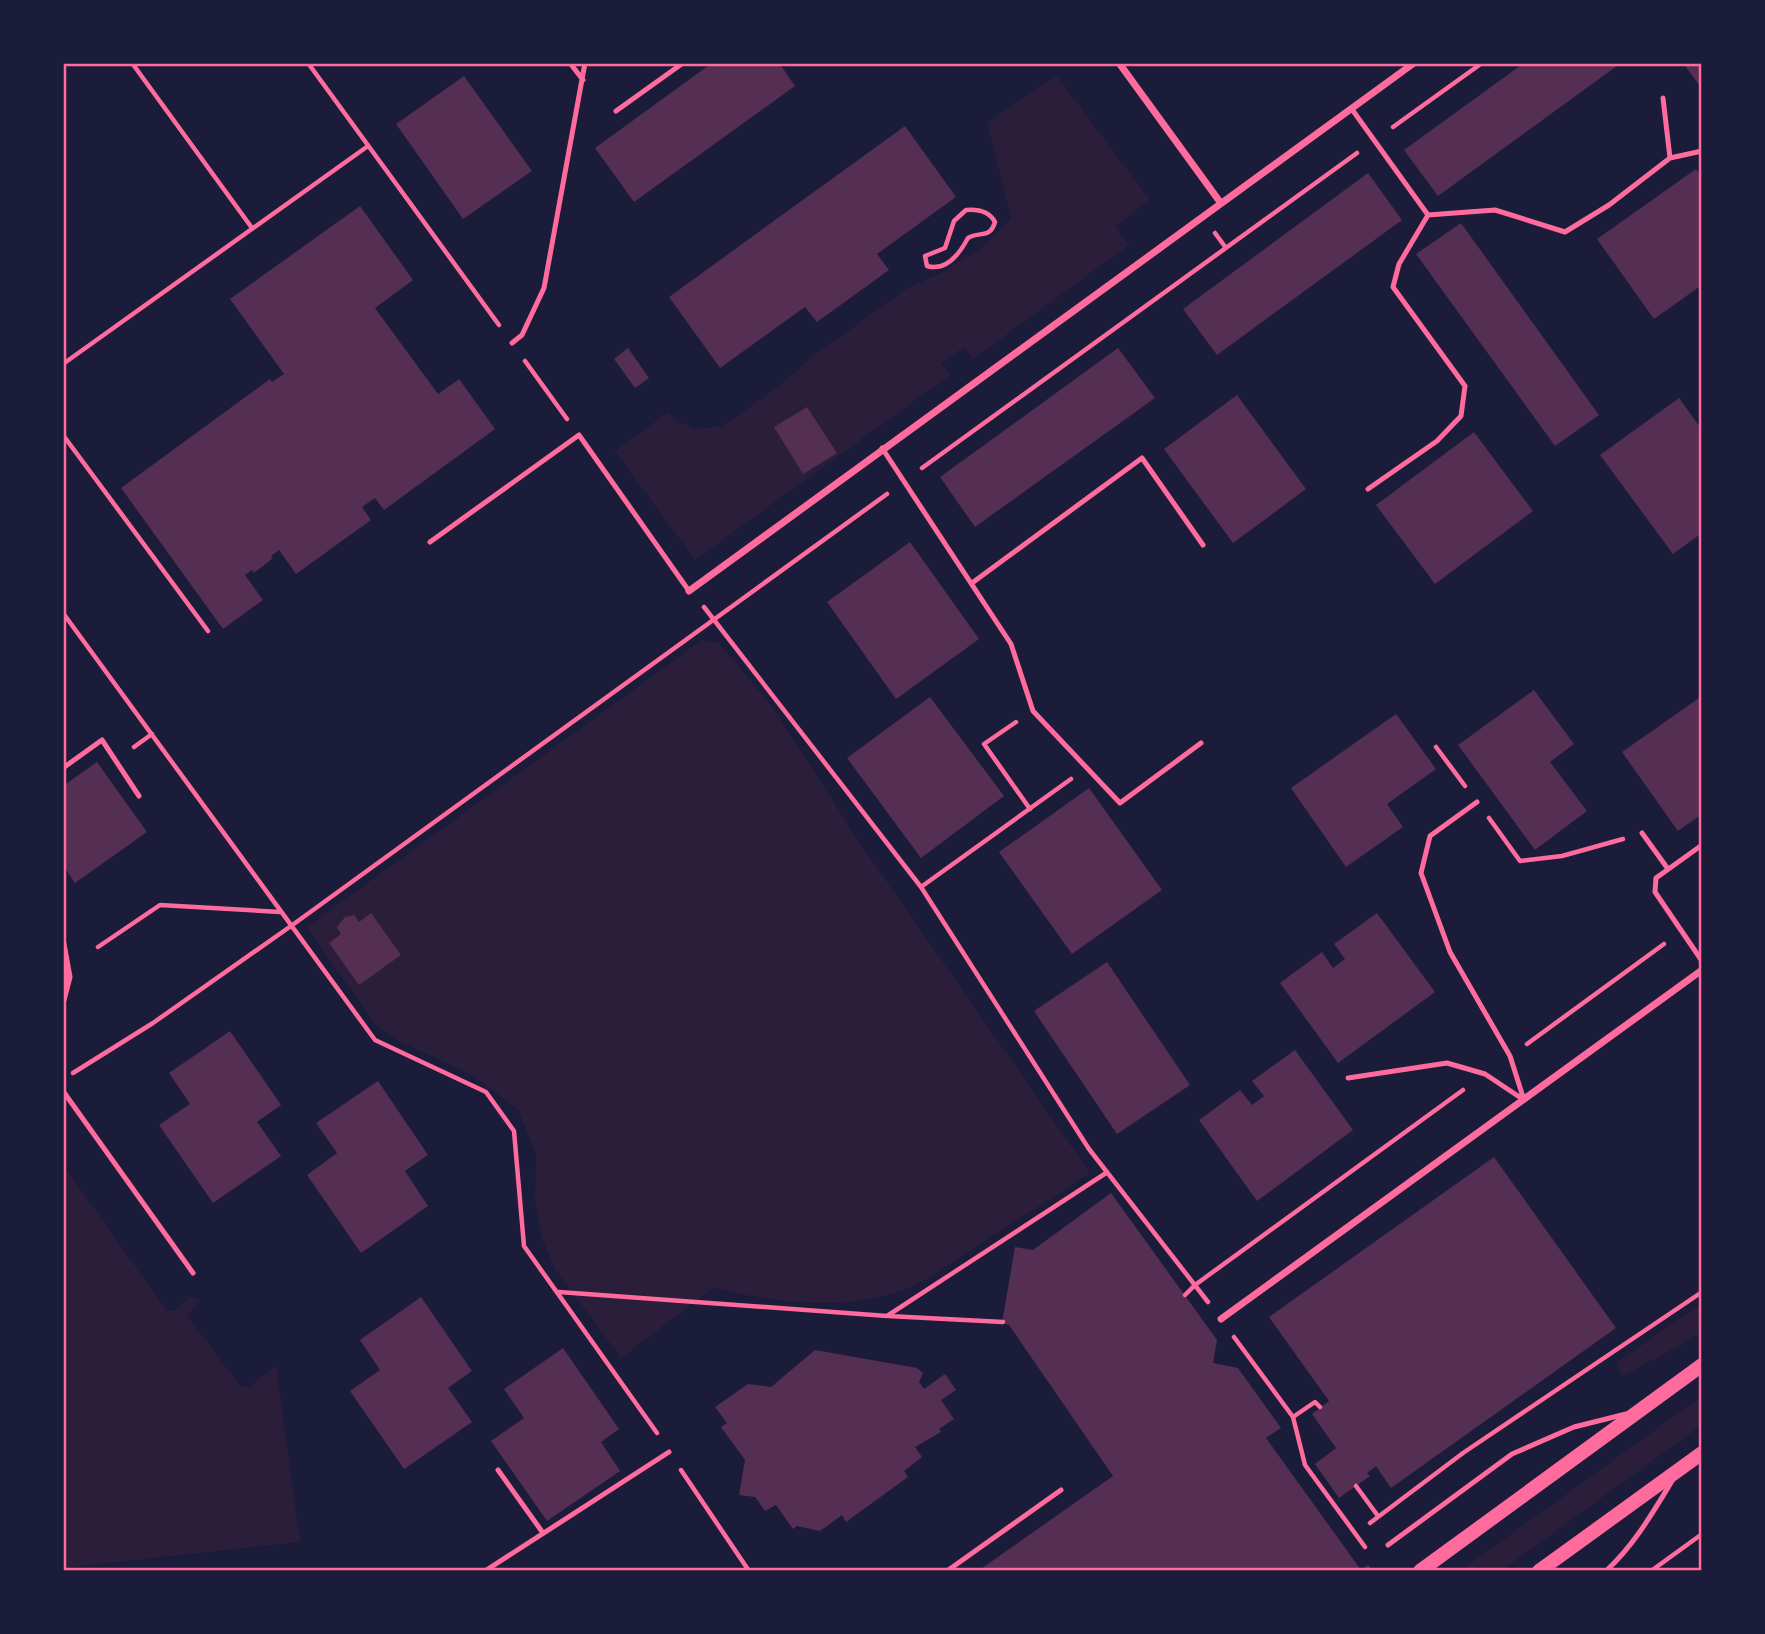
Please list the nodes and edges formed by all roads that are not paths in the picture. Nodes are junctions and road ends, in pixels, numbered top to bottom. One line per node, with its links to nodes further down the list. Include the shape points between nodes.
1 (570, 63): 6 (lane)
2 (585, 63): 6 (lane)
3 (683, 63): 9 (lane)
4 (1119, 63): 12 (street)
5 (1414, 63): 8 (street)
6 (583, 80): 14 (lane, via 544,288 523,335)
7 (1663, 97): 11 (lane)
8 (1351, 108): 12 (street); 13 (lane)
9 (617, 111)
10 (1702, 151): 11 (lane)
11 (1670, 158): 13 (lane, via 1565,232 1495,210)
12 (1220, 202): 15 (street)
13 (1428, 215): 16 (lane, via 1399,264 1393,288 1465,386 1461,416 1437,442)
14 (512, 343)
15 (882, 448): 19 (lane); 20 (street)
16 (1368, 489)
17 (430, 542): 20 (lane, via 579,435)
18 (1203, 545): 19 (lane, via 1142,458)
19 (972, 583): 21 (lane, via 1012,644 1033,711 1120,803)
20 (689, 591)
21 (1201, 743)
22 (63, 768): 23 (lane, via 102,740)
23 (139, 796)
24 (1478, 802): 34 (lane, via 1430,836 1421,873 1450,952 1510,1056)
25 (1642, 833): 27 (lane)
26 (1702, 845): 27 (lane)
27 (1668, 869): 29 (lane, via 1656,878 1655,892)
28 (63, 944): 31 (street, via 69,977)
29 (1702, 961)
30 (1702, 970): 34 (street)
31 (63, 1000)
32 (1348, 1077): 34 (lane, via 1447,1063 1485,1074)
33 (63, 1091): 35 (lane)
34 (1524, 1100): 36 (street)
35 (193, 1273)
36 (1220, 1319)
37 (1702, 1365): 38 (main road)
38 (1639, 1411): 45 (lane, via 1574,1427 1512,1454); 48 (main road)
39 (669, 1452): 44 (lane)
40 (1702, 1452): 41 (main road)
41 (1680, 1469): 49 (main road); 50 (lane, via 1647,1523)
42 (498, 1470): 44 (lane)
43 (1061, 1490): 47 (lane)
44 (543, 1533): 46 (lane)
45 (1388, 1545)
46 (485, 1571)
47 (947, 1571)
48 (1420, 1571)
49 (1539, 1571)
50 (1605, 1571)

